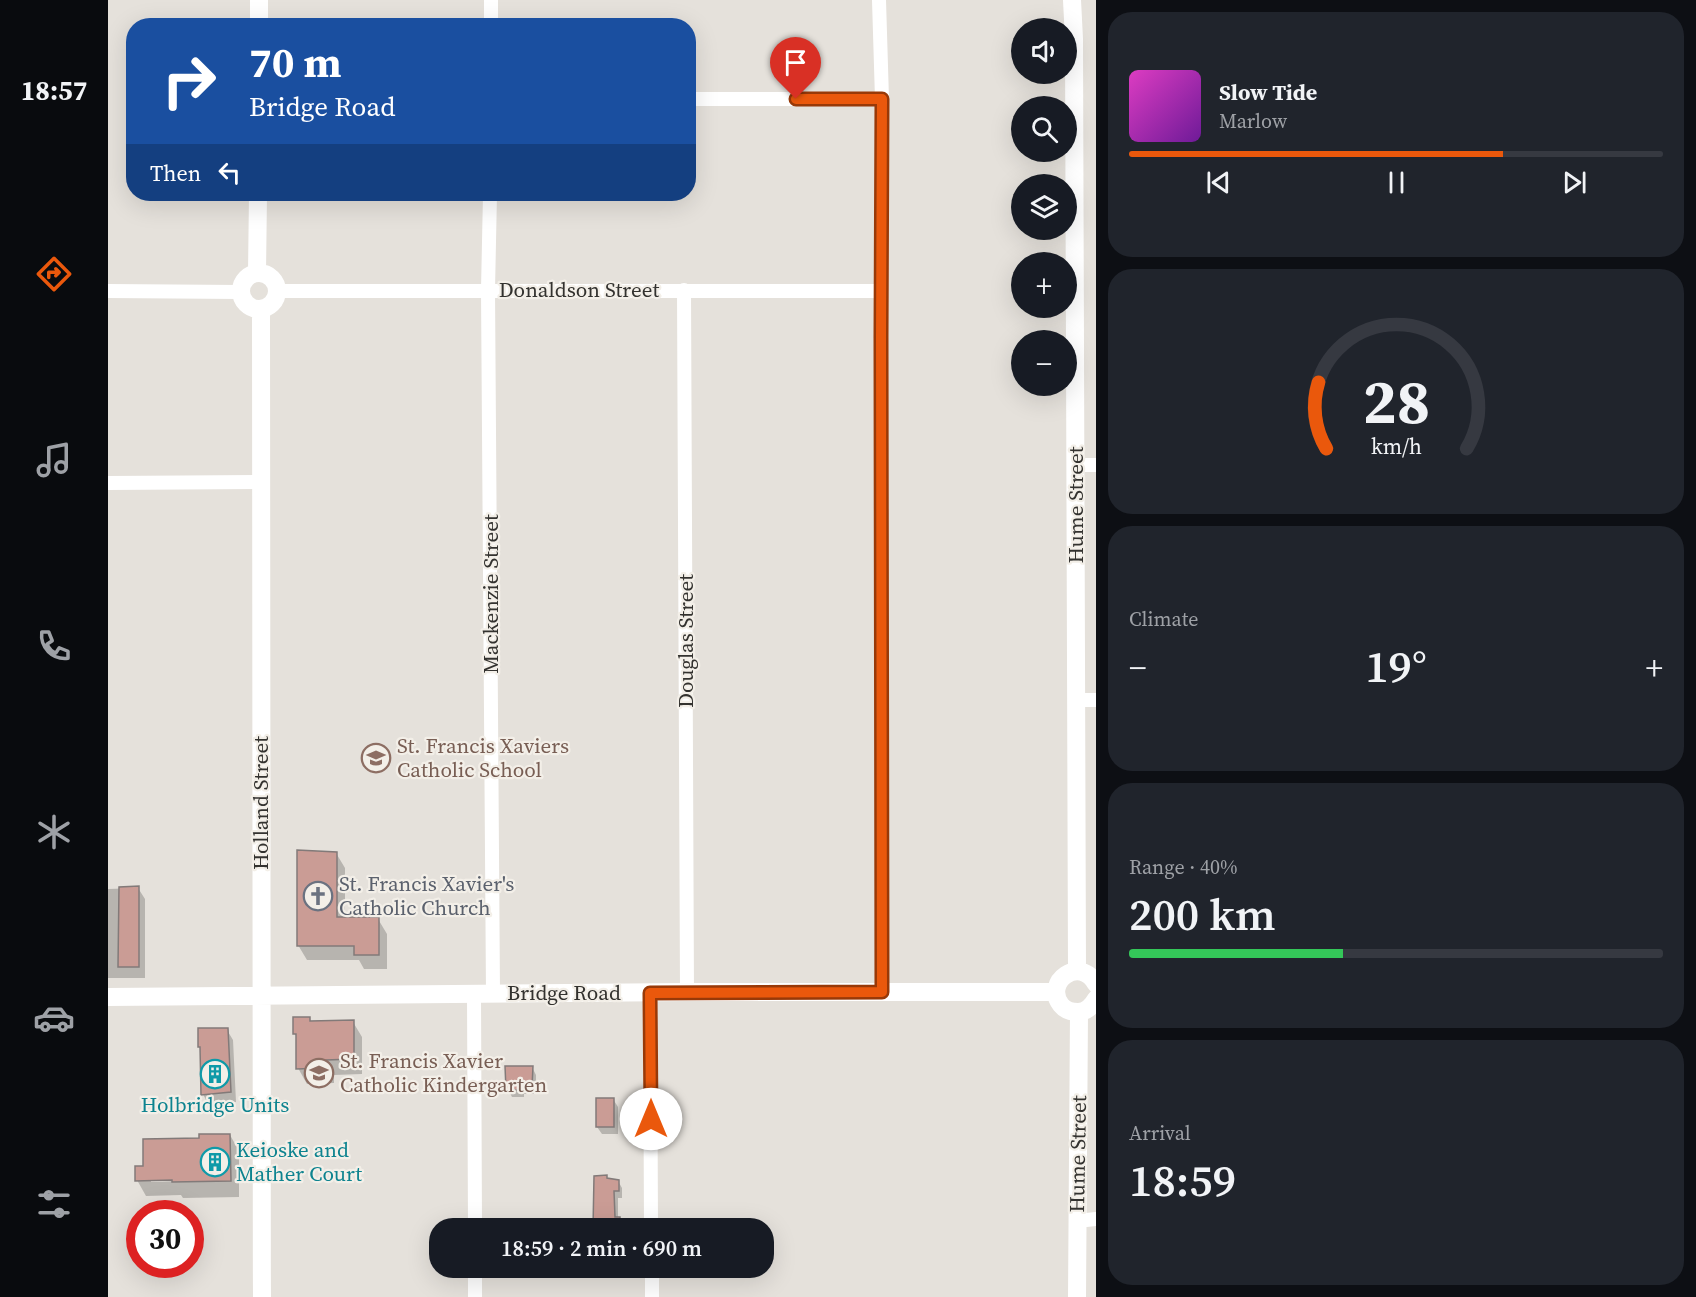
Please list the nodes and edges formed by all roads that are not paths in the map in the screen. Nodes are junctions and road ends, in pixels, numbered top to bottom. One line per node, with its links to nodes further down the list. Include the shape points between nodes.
1 (259, 0): 6 (street)
2 (491, 0): 7 (street)
3 (879, 0): 12 (street)
4 (1072, 0): 8 (street, Hume Street)
5 (1082, 0): 9 (street, Hume Street)
6 (259, 18)
7 (491, 18)
8 (1073, 18)
9 (1077, 24)
10 (1074, 84): 23 (street, Hume Street)
11 (696, 99): 12 (street)
12 (882, 99): 20 (street)
13 (258, 201): 15 (street)
14 (490, 201): 16 (street, Mackenzie Street)
15 (257, 273): 19 (street, via 272,279); 21 (street, via 244,280)
16 (489, 290): 17 (street, Donaldson Street); 19 (street, Donaldson Street); 35 (street, Mackenzie Street)
17 (684, 290): 20 (street, Donaldson Street); 31 (street, Douglas Street)
18 (108, 291): 21 (street)
19 (277, 291): 22 (street, via 272,304)
20 (881, 291): 32 (street)
21 (241, 292): 22 (street, via 245,304)
22 (261, 309): 25 (street, Holland Street)
23 (1076, 465): 24 (street); 27 (street, Hume Street)
24 (1096, 465)
25 (262, 482): 26 (street); 36 (street, Holland Street)
26 (108, 483)
27 (1076, 700): 28 (street); 29 (street, Hume Street)
28 (1096, 700)
29 (1077, 971): 30 (street, via 1088,974); 33 (street, via 1061,978)
30 (1096, 984)
31 (687, 992): 32 (street, Bridge Road); 34 (street, Bridge Road)
32 (882, 992): 33 (street, Bridge Road)
33 (1056, 992): 40 (street, via 1060,1004)
34 (650, 993): 35 (street, Bridge Road); 42 (street)
35 (494, 994): 37 (street, Bridge Road)
36 (260, 995): 37 (street, Bridge Road); 38 (street, Bridge Road); 47 (street, Holland Street)
37 (474, 995): 41 (street)
38 (108, 996)
39 (1096, 999): 40 (street)
40 (1079, 1012): 44 (street, Hume Street)
41 (475, 1218)
42 (651, 1218)
43 (1096, 1219): 44 (street)
44 (1077, 1221): 50 (street, Hume Street)
45 (475, 1278): 48 (street)
46 (652, 1278): 49 (street)
47 (262, 1297)
48 (475, 1297)
49 (652, 1297)
50 (1077, 1297)

